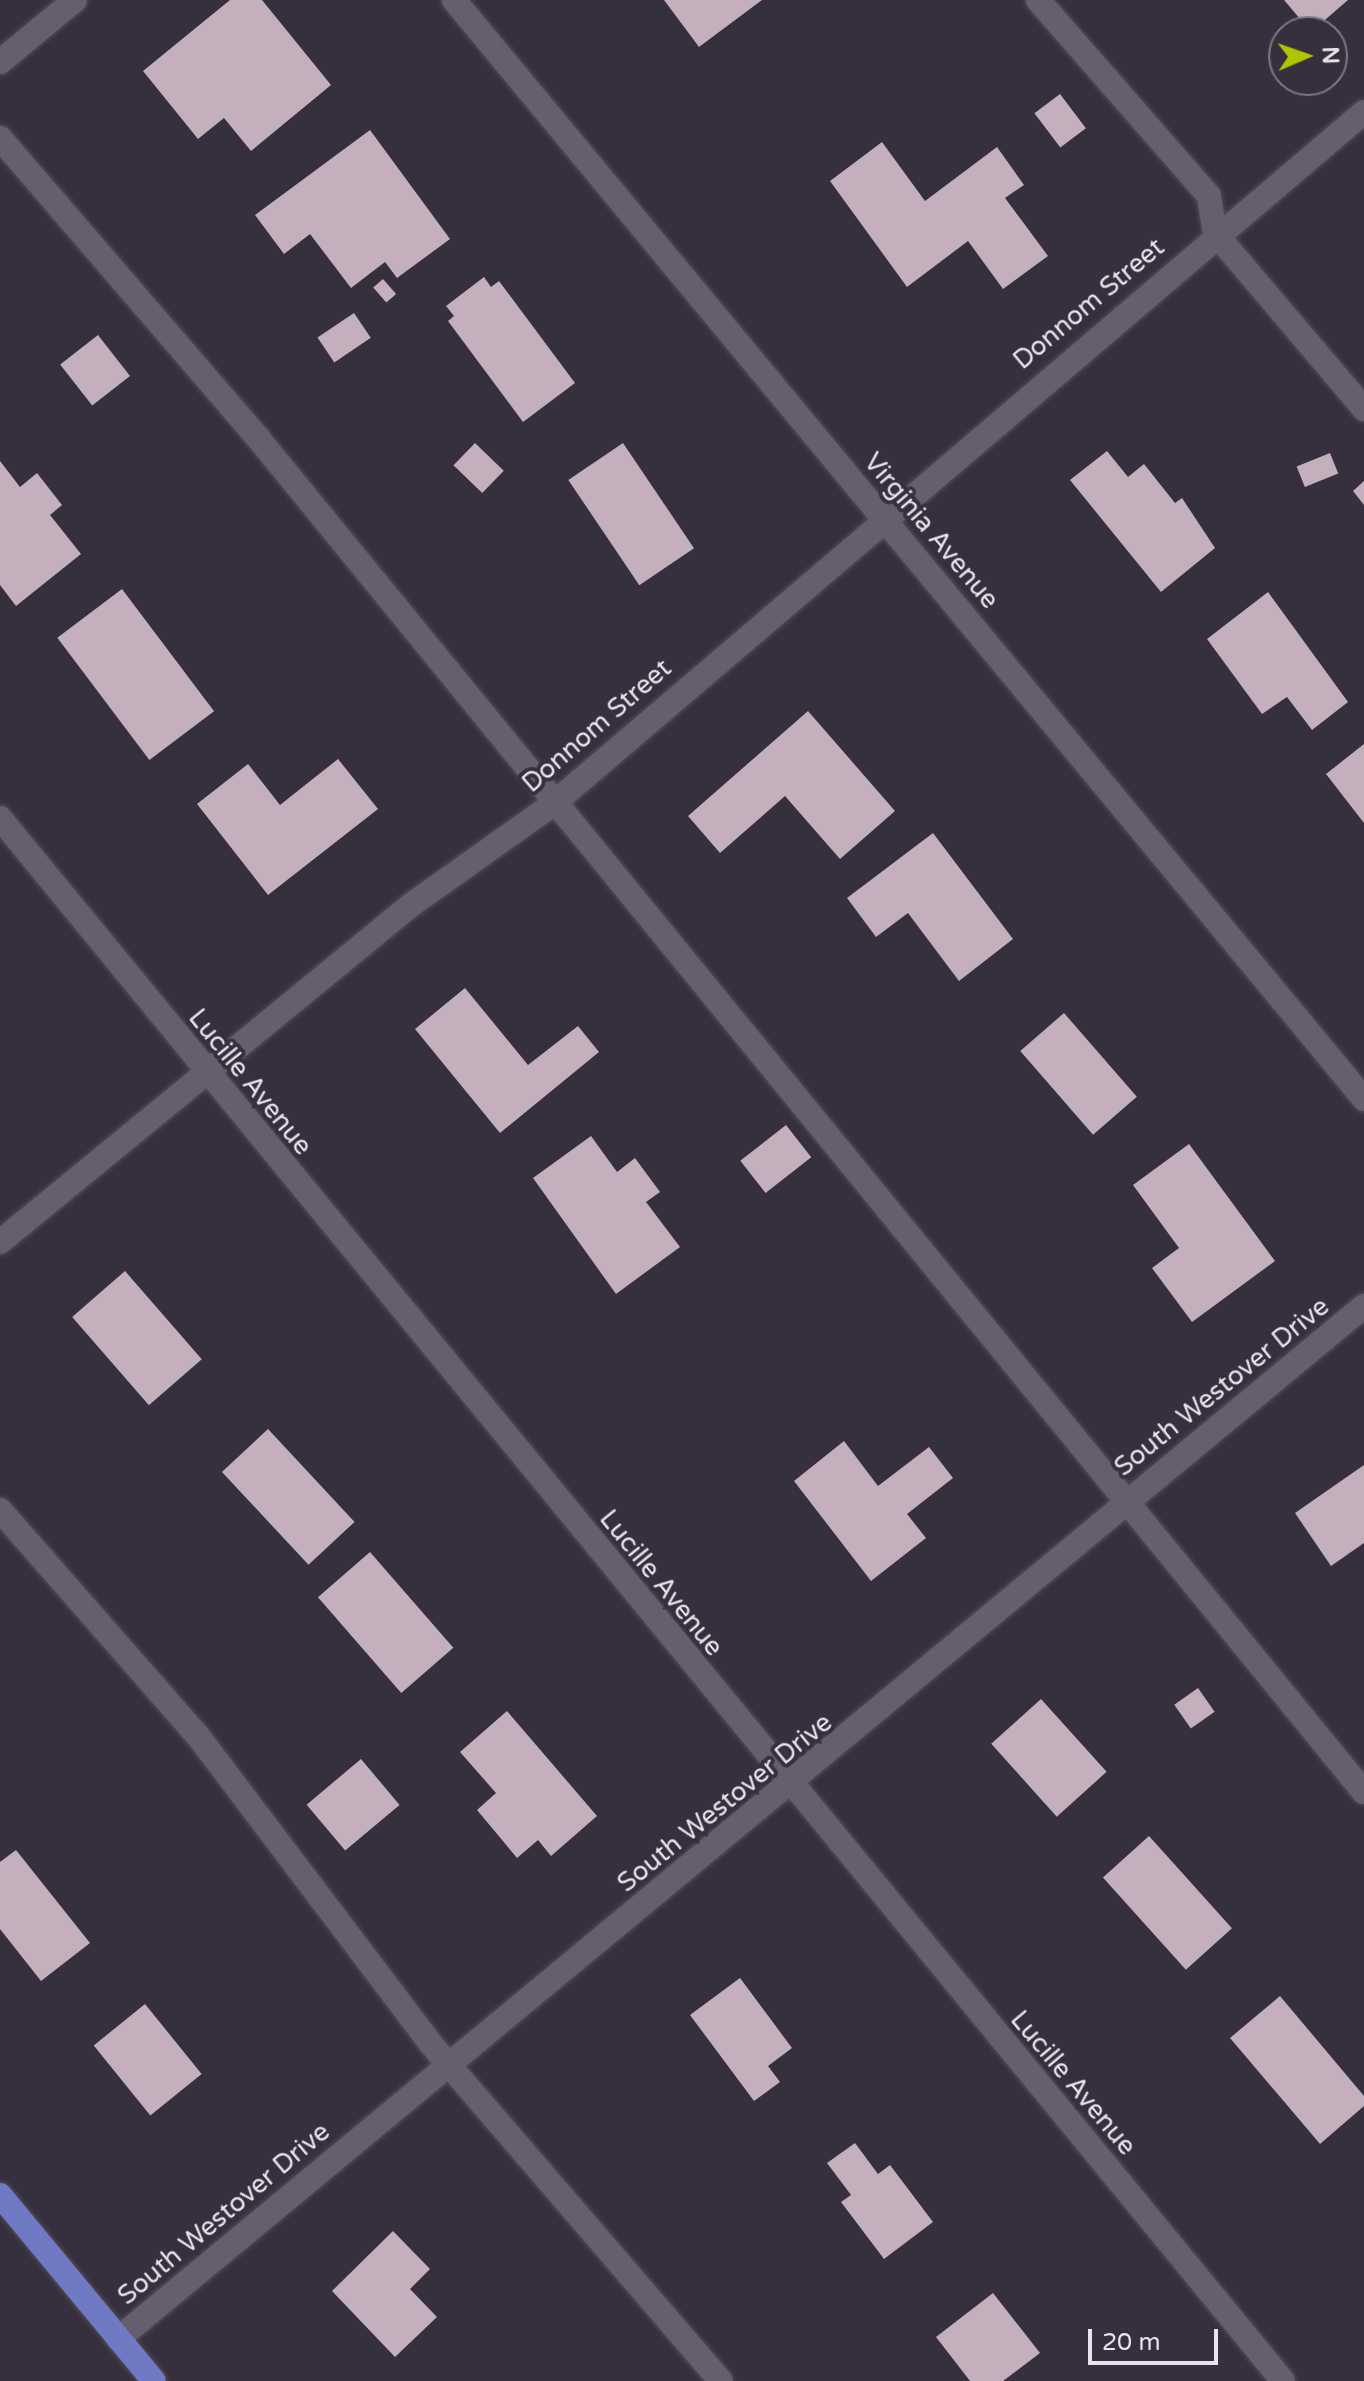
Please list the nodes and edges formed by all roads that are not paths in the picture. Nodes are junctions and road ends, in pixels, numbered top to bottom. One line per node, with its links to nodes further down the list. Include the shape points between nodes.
1 (75, 0): 4 (street)
2 (454, 0): 9 (street, Virginia Avenue)
3 (1038, 0): 7 (street, via 1209,196)
4 (0, 62)
5 (1364, 112): 7 (street, Donnom Street)
6 (0, 138): 10 (street, via 258,438)
7 (1215, 233): 8 (street); 9 (street, Donnom Street)
8 (1364, 409)
9 (883, 516): 10 (street, Donnom Street); 13 (street, Virginia Avenue)
10 (553, 804): 12 (street, Donnom Street, via 411,905); 16 (street)
11 (0, 818): 12 (street, Lucille Avenue)
12 (209, 1076): 14 (street, Donnom Street); 18 (street, Lucille Avenue)
13 (1364, 1099)
14 (0, 1242)
15 (1364, 1306): 16 (street, South Westover Drive)
16 (1125, 1502): 18 (street, South Westover Drive); 19 (street)
17 (0, 1510): 20 (street, via 198,1736)
18 (791, 1786): 20 (street, South Westover Drive); 25 (street, Lucille Avenue)
19 (1364, 1792)
20 (450, 2063): 22 (street, South Westover Drive); 24 (street)
21 (0, 2195): 22 (main road)
22 (118, 2339): 23 (main road)
23 (154, 2381)
24 (721, 2381)
25 (1283, 2381)

